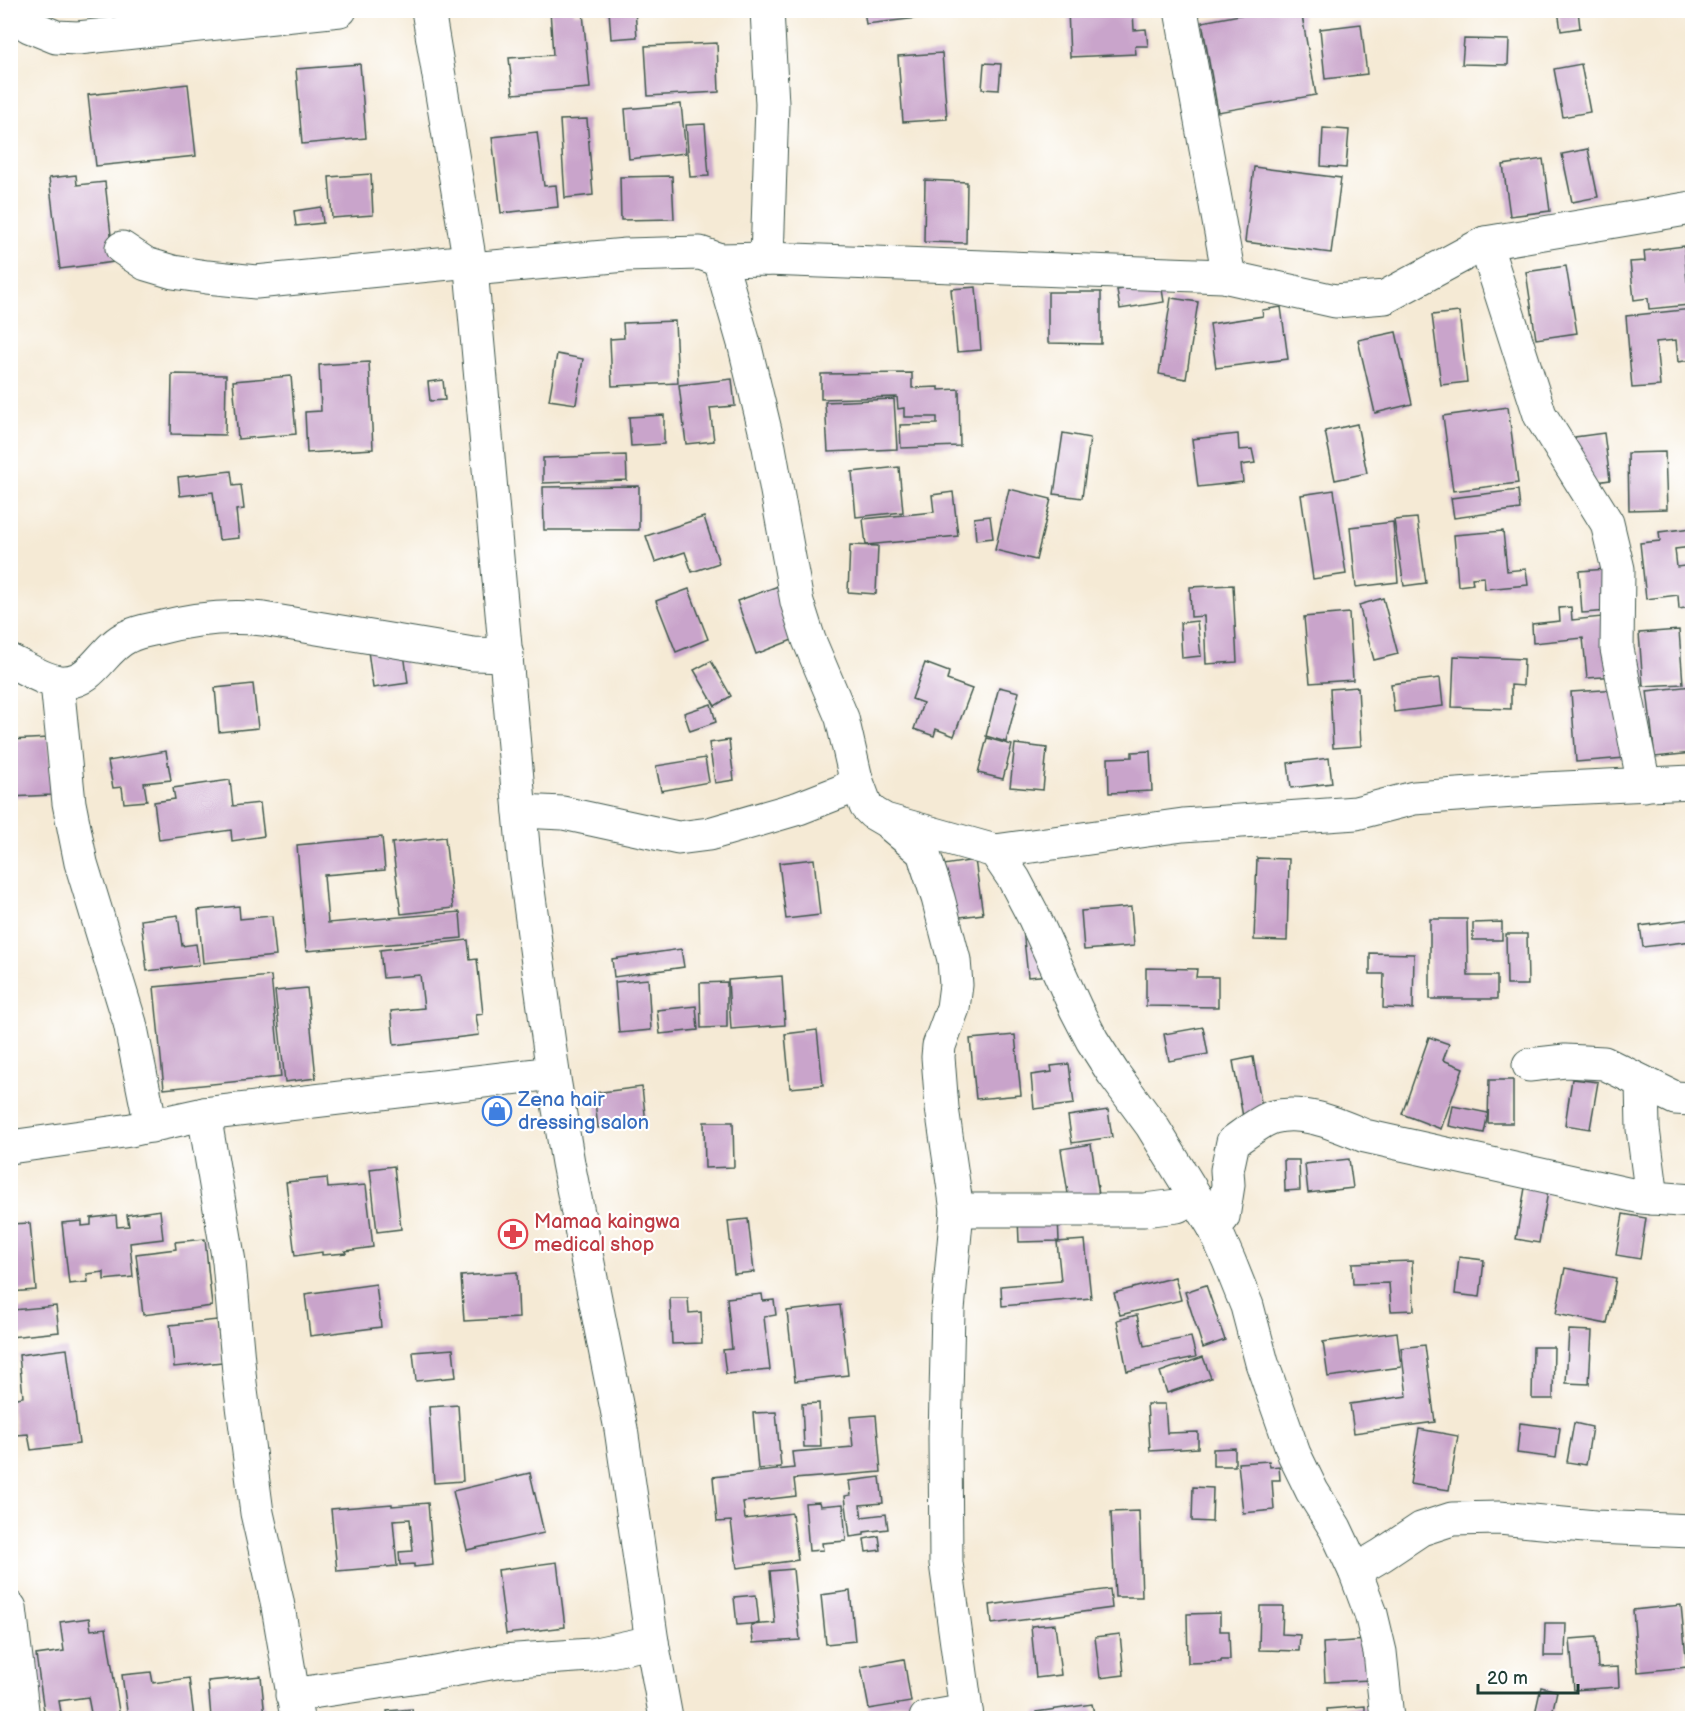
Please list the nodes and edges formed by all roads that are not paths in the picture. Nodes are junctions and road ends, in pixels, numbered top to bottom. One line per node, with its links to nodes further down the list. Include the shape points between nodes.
1 (16, 10): 2 (street, via 29,26 56,37 78,38)
2 (340, 10)
3 (428, 10): 11 (street)
4 (767, 10): 9 (street, via 772,104)
5 (1181, 10): 12 (street)
6 (1692, 208): 7 (street)
7 (1485, 243): 12 (street, via 1384,297 1335,301); 18 (street, via 1540,415 1607,523 1618,569 1617,649)
8 (122, 248): 11 (street, via 146,264 173,272 256,282)
9 (767, 259): 10 (street); 12 (street)
10 (720, 260): 11 (street, via 700,253); 16 (street, via 769,447 797,602 842,718)
11 (470, 265): 13 (street)
12 (1229, 277)
13 (507, 655): 15 (street, via 473,654 263,619 206,618 126,637 81,679); 19 (street)
14 (10, 661): 15 (street)
15 (57, 683): 27 (street, via 69,803 81,863 130,1023)
16 (855, 779): 19 (street, via 845,790 799,808 709,834 678,838 563,813); 20 (street, via 866,806)
17 (1692, 782): 18 (street)
18 (1644, 785): 21 (street, via 1414,798 1356,813 1183,825)
19 (520, 811): 23 (street, via 532,931)
20 (885, 820): 21 (street); 32 (street, via 923,852 954,960 953,1008 938,1057)
21 (995, 851): 29 (street, via 1034,917 1092,1040)
22 (1529, 1065): 24 (street, via 1565,1061 1604,1063)
23 (553, 1073): 26 (street); 37 (street, via 621,1429)
24 (1642, 1082): 25 (street, via 1675,1098); 30 (street)
25 (1692, 1098)
26 (204, 1114): 27 (street); 38 (street, via 229,1262 257,1513)
27 (151, 1126): 28 (street)
28 (10, 1147)
29 (1195, 1197): 32 (street, via 1177,1206 1144,1210); 33 (street)
30 (1652, 1198): 31 (street); 33 (street, via 1365,1136 1332,1122 1296,1115 1272,1118 1233,1142 1223,1217)
31 (1692, 1202)
32 (957, 1210): 39 (street, via 948,1310 946,1563)
33 (1214, 1227): 35 (street, via 1241,1290 1294,1454)
34 (1692, 1531): 35 (street, via 1499,1518 1452,1519 1421,1529)
35 (1355, 1571): 43 (street, via 1380,1652)
36 (10, 1608): 40 (street)
37 (652, 1642): 38 (street, via 591,1655 501,1661); 41 (street)
38 (295, 1707)
39 (966, 1715): 42 (street)
40 (23, 1719)
41 (666, 1719)
42 (926, 1719)
43 (1387, 1719)

